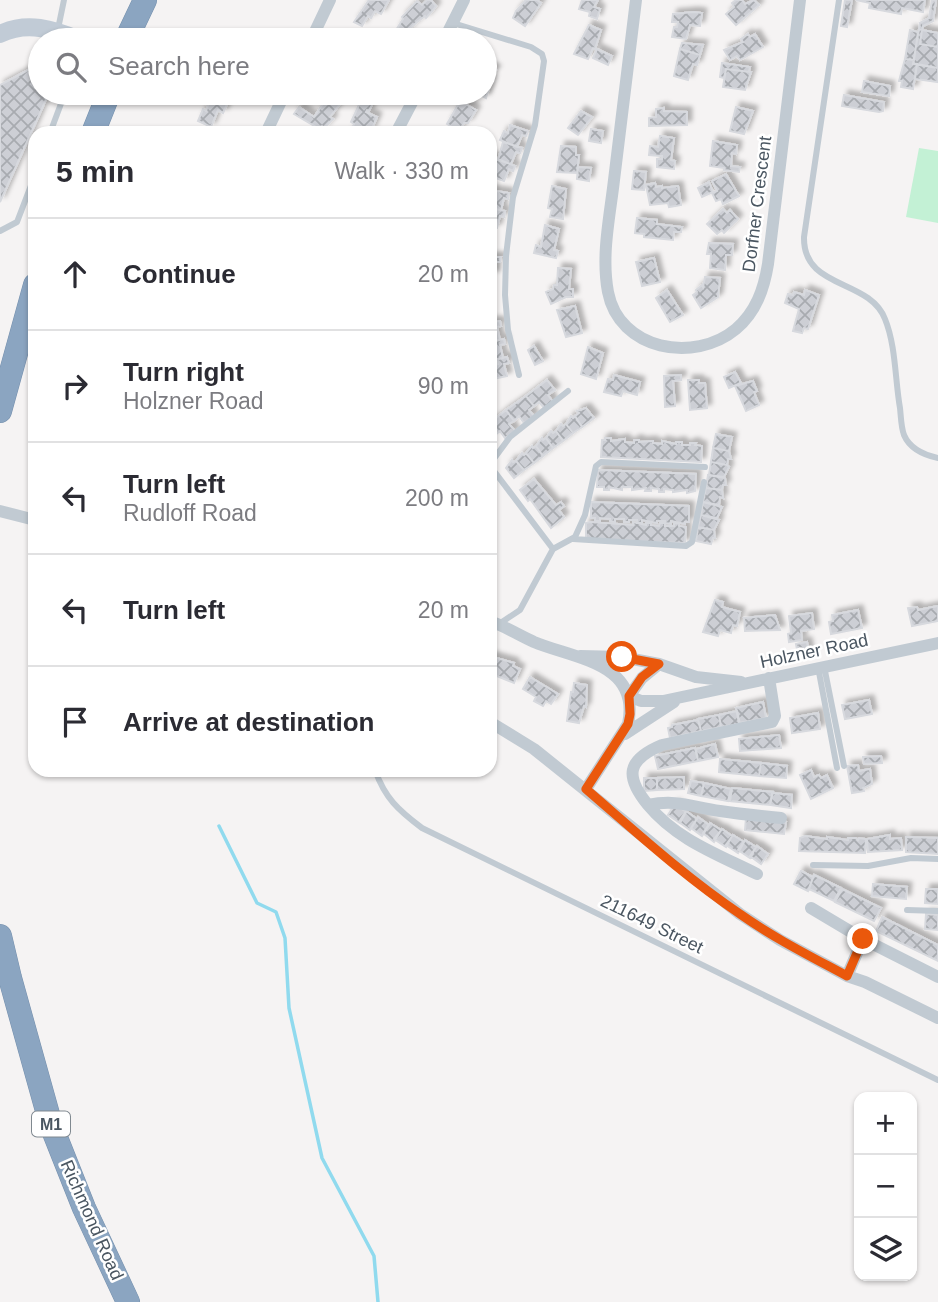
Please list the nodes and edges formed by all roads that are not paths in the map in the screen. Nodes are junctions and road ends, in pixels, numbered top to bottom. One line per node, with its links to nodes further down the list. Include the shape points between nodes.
1 (64, 0): 11 (lane)
2 (145, 0): 12 (highway)
3 (159, 0): 13 (highway)
4 (330, 0): 14 (street)
5 (464, 0): 9 (street)
6 (636, 0): 7 (street, Dorfner Crescent, via 606,246 608,293 616,315 631,331 647,341 684,350 736,330 762,294)
7 (800, 0)
8 (839, 0): 34 (lane, via 805,253 815,269 880,308 890,333 905,436 917,450)
9 (453, 23): 15 (street); 16 (lane)
10 (35, 28): 17 (street)
11 (59, 28)
12 (132, 28)
13 (146, 28)
14 (317, 28)
15 (450, 28)
16 (469, 28)
17 (0, 34)
18 (497, 37): 30 (lane, via 537,49 544,61 535,125 513,197 508,233 505,295)
19 (60, 105): 23 (lane)
20 (104, 105): 24 (highway)
21 (279, 105): 25 (street)
22 (411, 105): 26 (street)
23 (53, 126)
24 (96, 126)
25 (269, 126)
26 (400, 126)
27 (28, 193): 28 (lane, via 17,222)
28 (0, 231)
29 (28, 310): 32 (highway)
30 (519, 375)
31 (568, 391): 33 (lane, via 510,437)
32 (0, 411)
33 (497, 455)
34 (938, 458)
35 (705, 467): 40 (lane, via 601,462)
36 (497, 475): 41 (lane)
37 (704, 482): 40 (lane, via 690,544)
38 (0, 511): 39 (street)
39 (28, 518)
40 (573, 539): 41 (lane)
41 (553, 549): 42 (lane, via 520,610)
42 (497, 622)
43 (497, 624): 45 (street)
44 (938, 643): 47 (street, Holzner Road)
45 (580, 656): 46 (street, Holzner Road); 50 (street, via 617,677)
46 (659, 664): 49 (street, Holzner Road, via 696,677); 50 (street, via 642,677)
47 (821, 667): 48 (street, Holzner Road); 54 (lane)
48 (769, 678): 49 (street, Holzner Road); 57 (street, via 772,722 662,745 639,759 633,768 635,789)
49 (748, 683): 51 (street)
50 (629, 696): 51 (street, via 645,701); 53 (street, via 628,724)
51 (687, 696): 53 (street)
52 (497, 726): 56 (street)
53 (621, 736): 56 (street)
54 (840, 767)
55 (377, 777): 70 (lane, 211649 Street, via 399,810 422,828)
56 (586, 789): 67 (street, via 740,914)
57 (648, 805): 58 (street, via 680,802); 61 (street, via 677,834)
58 (781, 818)
59 (938, 859): 60 (lane, via 911,858 868,866)
60 (813, 865)
61 (757, 874)
62 (811, 908): 66 (street)
63 (907, 910): 64 (lane)
64 (938, 911)
65 (0, 936): 71 (highway, Richmond Road / M1, via 51,1125)
66 (863, 939): 67 (street); 68 (street)
67 (847, 976): 69 (street)
68 (938, 977)
69 (938, 1018)
70 (938, 1080)
71 (128, 1302)

